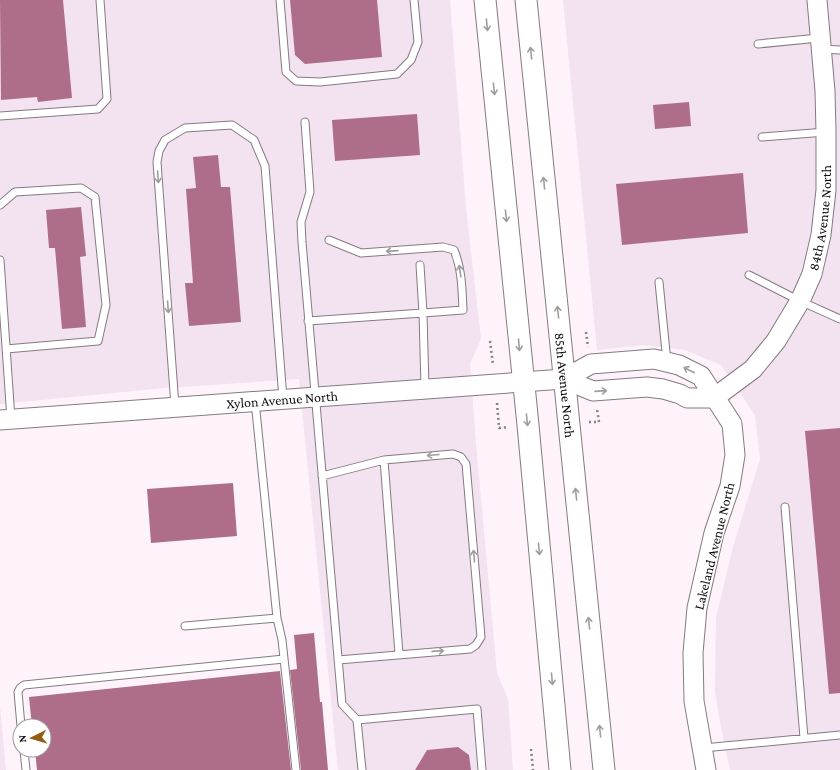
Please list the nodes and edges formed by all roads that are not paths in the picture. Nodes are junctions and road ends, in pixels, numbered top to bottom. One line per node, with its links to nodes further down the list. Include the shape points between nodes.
1 (100, 0): 10 (lane, via 107,99 98,109)
2 (280, 0): 3 (lane, via 286,72 296,81 320,82 397,74 411,60 418,42)
3 (414, 0)
4 (485, 0): 27 (main road, one-way to 27)
5 (526, 0): 26 (main road, 85th Avenue North, one-way to 5)
6 (817, 0): 7 (street, 84th Avenue North)
7 (821, 43): 8 (lane); 9 (lane); 12 (street, 84th Avenue North)
8 (758, 44)
9 (840, 50)
10 (0, 116)
11 (306, 122): 23 (lane, via 310,192 301,222)
12 (826, 132): 13 (lane); 20 (street, 84th Avenue North, via 826,190 820,235 812,274)
13 (762, 137)
14 (0, 206): 24 (lane, via 15,192 81,188 95,197 106,305 98,341)
15 (329, 240): 21 (lane, one-way to 15, via 463,310 461,273 454,250 443,247 361,253)
16 (0, 260): 24 (lane)
17 (420, 265): 21 (lane)
18 (749, 275): 20 (lane)
19 (659, 282): 25 (lane)
20 (800, 301): 22 (lane); 30 (street, 84th Avenue North, via 776,341 753,369)
21 (423, 313): 23 (lane); 28 (lane)
22 (840, 319)
23 (308, 321): 29 (lane)
24 (6, 349): 34 (lane)
25 (667, 362): 26 (street, Lakeland Avenue North, via 654,359 591,364); 30 (street, Lakeland Avenue North, one-way to 25, via 701,376)
26 (564, 378): 27 (street, Xylon Avenue North); 30 (street, one-way to 30, via 593,391 647,387 664,389 687,398); 54 (main road, 85th Avenue North, one-way to 26)
27 (523, 381): 28 (street, Xylon Avenue North); 53 (main road, one-way to 53)
28 (425, 389): 29 (street, Xylon Avenue North)
29 (315, 397): 31 (street, Xylon Avenue North); 36 (lane)
30 (714, 398): 47 (street, Lakeland Avenue North, via 732,424 735,455 730,486 714,533 697,608 693,653 694,701)
31 (283, 399): 32 (street, Xylon Avenue North); 33 (lane, one-way to 33, via 265,166 254,140 232,125 185,128 164,140 157,162)
32 (255, 401): 33 (street, Xylon Avenue North); 38 (lane)
33 (175, 407): 34 (street, Xylon Avenue North)
34 (6, 420)
35 (384, 460): 36 (lane); 40 (lane); 40 (lane, one-way to 35, via 470,649 481,637 466,464 461,457 453,454)
36 (322, 476): 42 (lane)
37 (785, 507): 46 (lane)
38 (277, 618): 39 (lane); 41 (lane)
39 (186, 626)
40 (399, 654): 42 (lane)
41 (284, 659): 43 (lane, via 24,685 18,692); 50 (lane)
42 (338, 660): 44 (lane, via 342,704)
43 (20, 718)
44 (357, 720): 51 (lane); 52 (lane, via 477,709)
45 (840, 735): 46 (lane)
46 (804, 738): 47 (lane)
47 (701, 748): 55 (street, Lakeland Avenue North)
48 (25, 758): 49 (lane)
49 (26, 770)
50 (296, 770)
51 (362, 770)
52 (482, 770)
53 (560, 770)
54 (604, 770)
55 (706, 770)

